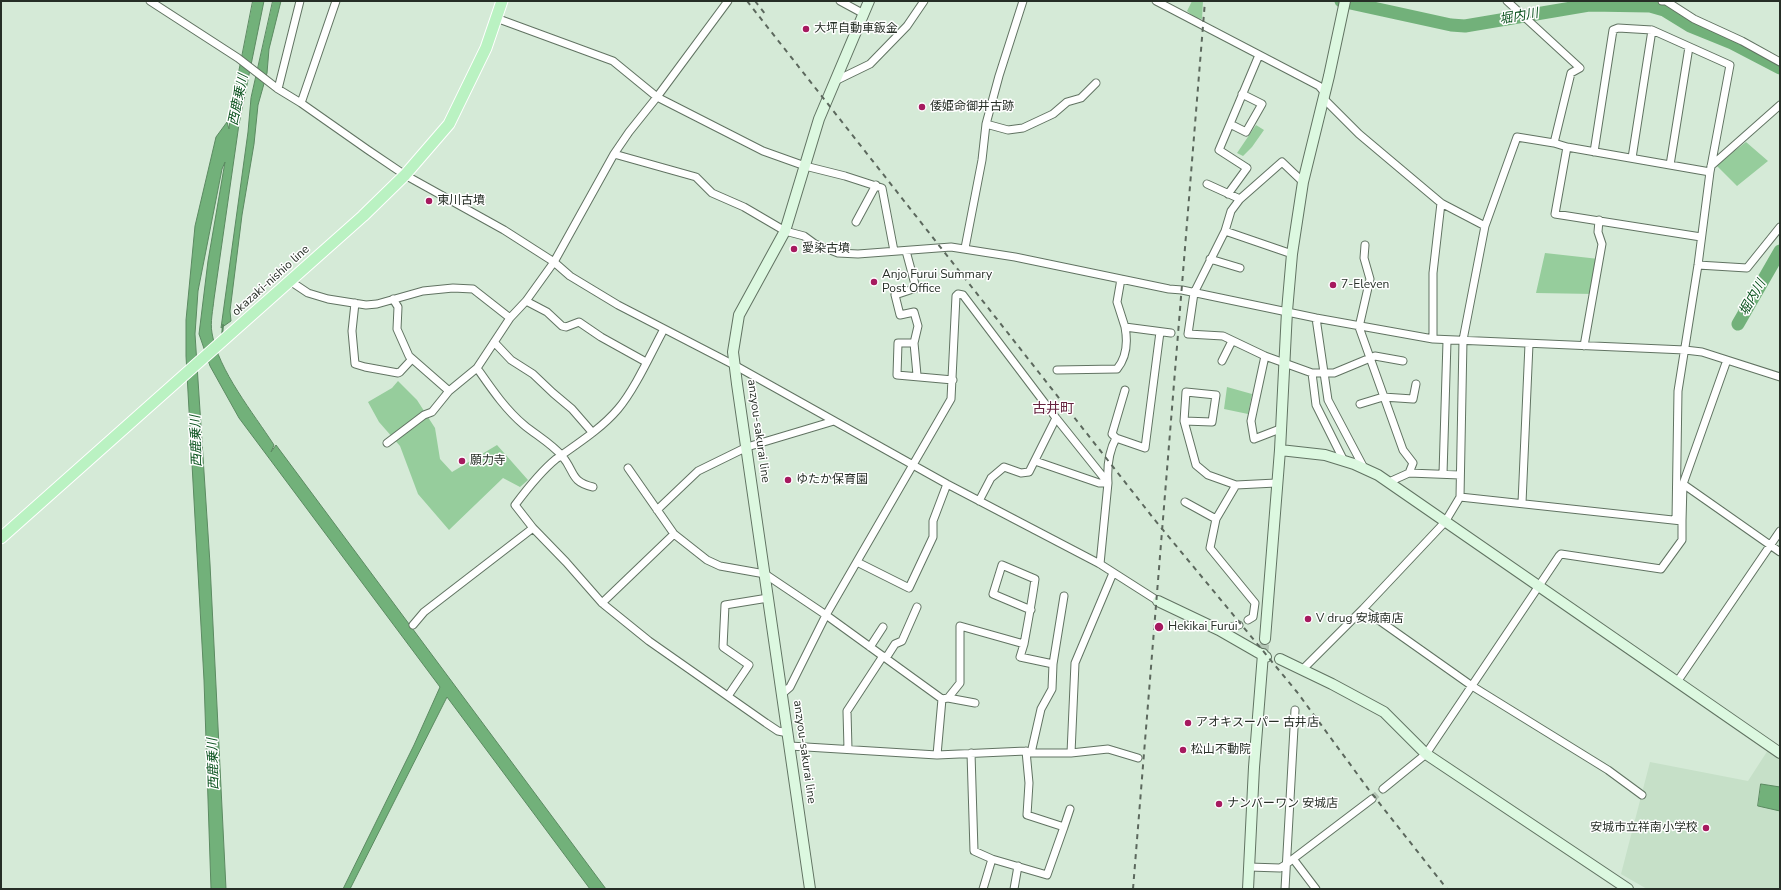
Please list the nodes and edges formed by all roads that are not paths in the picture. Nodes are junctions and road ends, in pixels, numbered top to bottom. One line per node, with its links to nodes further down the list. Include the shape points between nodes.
1 (150, 1): 22 (street, via 238,58)
2 (300, 1): 22 (street)
3 (336, 1): 26 (street)
4 (502, 1): 15 (main road, okazaki-nishio line)
5 (728, 1): 25 (street)
6 (840, 1): 14 (street)
7 (869, 1): 14 (street, anzyou-sakurai line)
8 (924, 1): 20 (street, via 907,26 870,64)
9 (1023, 1): 28 (street)
10 (1156, 1): 18 (street)
11 (1506, 1): 30 (street, via 1580,68 1571,73)
12 (1662, 1): 19 (street)
13 (1344, 4): 24 (street)
14 (864, 14): 20 (street, anzyou-sakurai line)
15 (496, 18): 25 (street, via 613,61); 38 (main road, okazaki-nishio line, via 486,48 449,124)
16 (1652, 30): 17 (street); 32 (street, via 1613,30); 34 (street)
17 (1689, 47): 35 (street); 37 (street, via 1730,64)
18 (1259, 55): 23 (street); 24 (street, via 1318,86)
19 (1780, 62)
20 (835, 81): 36 (street, anzyou-sakurai line)
21 (1096, 83): 28 (street, via 1081,98 1067,102 1053,114 1023,128 1008,130)
22 (278, 89): 26 (street)
23 (1242, 94): 29 (street); 29 (street, via 1262,104 1246,132)
24 (1324, 95): 39 (street); 44 (street, via 1359,134)
25 (657, 98): 33 (street); 36 (street, via 763,151)
26 (301, 103): 38 (street)
27 (1780, 105): 37 (street)
28 (986, 124): 53 (street, via 982,160)
29 (1230, 124): 42 (street, via 1219,150 1247,168)
30 (1554, 142): 31 (street); 47 (street, via 1517,137)
31 (1567, 147): 32 (street); 45 (street, via 1555,214)
32 (1594, 152): 34 (street)
33 (614, 154): 49 (street, via 696,177 712,193 744,207); 58 (street)
34 (1632, 158): 35 (street)
35 (1670, 164): 37 (street)
36 (805, 166): 41 (street); 49 (street, anzyou-sakurai line)
37 (1710, 169): 51 (street)
38 (405, 175): 58 (street, via 504,230); 62 (main road, okazaki-nishio line)
39 (1303, 182): 43 (street, via 1282,162); 56 (street)
40 (1207, 184): 42 (street)
41 (876, 185): 46 (street); 54 (street, via 882,188)
42 (1228, 194): 43 (street)
43 (1240, 199): 50 (street, via 1231,211)
44 (1441, 203): 47 (street); 75 (street, via 1433,273)
45 (1599, 220): 51 (street); 82 (street, via 1598,232 1602,244)
46 (856, 222)
47 (1485, 226): 76 (street)
48 (1780, 227): 59 (street, via 1747,268)
49 (785, 231): 54 (street, via 804,236 815,244 838,253); 92 (street, anzyou-sakurai line, via 739,315 734,343)
50 (1224, 231): 56 (street); 57 (street)
51 (1701, 237): 59 (street)
52 (1365, 245): 70 (street, via 1364,258 1370,279)
53 (965, 248): 55 (street); 61 (street)
54 (894, 251): 55 (street)
55 (906, 251): 80 (street, via 916,288 895,295 900,315 914,312 918,326)
56 (1292, 254): 67 (street)
57 (1210, 259): 60 (street); 63 (street)
58 (554, 262): 65 (street); 72 (street, via 570,276)
59 (1698, 265): 83 (street)
60 (1240, 268)
61 (1121, 279): 63 (street); 71 (street, via 1117,302)
62 (290, 280): 66 (street, via 308,293); 141 (main road, okazaki-nishio line)
63 (1194, 293): 67 (street); 77 (street, via 1188,334 1223,336)
64 (393, 299): 66 (street, via 377,304); 68 (street, via 453,288 473,289); 86 (street, via 398,307 398,329)
65 (526, 302): 68 (street); 90 (street, via 547,312 562,326 579,322)
66 (355, 303): 86 (street, via 352,331 355,364 398,373)
67 (1287, 311): 69 (street); 91 (street)
68 (510, 318): 79 (street)
69 (1316, 318): 70 (street); 96 (street)
70 (1359, 327): 75 (street); 85 (street)
71 (1126, 328): 73 (street); 94 (street, via 1128,339 1124,360 1117,369)
72 (664, 329): 90 (street); 92 (street)
73 (1160, 332): 74 (street); 110 (street, via 1145,448)
74 (1171, 333)
75 (1433, 339): 78 (street)
76 (1463, 340): 78 (street); 81 (street); 122 (street)
77 (1232, 341): 84 (street); 88 (street)
78 (1447, 341): 121 (street)
79 (494, 342): 93 (street); 109 (street, via 511,360 534,374)
80 (914, 343): 97 (street); 97 (street, via 898,343 897,375)
81 (1529, 344): 82 (street); 133 (street)
82 (1584, 346): 83 (street)
83 (1685, 350): 87 (street); 136 (street, via 1678,390)
84 (1265, 356): 91 (street); 108 (street, via 1251,421 1254,438)
85 (1369, 358): 89 (street, via 1375,356); 96 (street, via 1334,373); 103 (street)
86 (412, 359): 102 (street)
87 (1727, 360): 98 (street); 127 (street)
88 (1222, 361)
89 (1403, 361)
90 (646, 362): 109 (street, via 618,409)
91 (1285, 364): 95 (street); 108 (street)
92 (736, 366): 106 (street); 112 (street, anzyou-sakurai line)
93 (477, 368): 102 (street); 114 (street, via 495,394 524,425)
94 (1057, 370)
95 (1312, 373): 96 (street); 116 (street, via 1316,405)
96 (1325, 373): 119 (street, via 1328,400)
97 (917, 375): 99 (street)
98 (1780, 377)
99 (953, 380): 105 (street, via 956,296 960,294); 117 (street, via 951,399)
100 (1416, 384): 103 (street, via 1414,399)
101 (1125, 390): 110 (street, via 1112,434)
102 (449, 391): 111 (street, via 432,412 424,415)
103 (1383, 396): 104 (street); 120 (street, via 1403,450 1412,463)
104 (1360, 404)
105 (1056, 418): 115 (street); 124 (street)
106 (834, 421): 112 (street); 117 (street)
107 (1184, 421): 107 (street, via 1186,392 1216,395 1212,422); 128 (street, via 1196,464 1208,475)
108 (1280, 429): 113 (street)
109 (592, 432): 114 (street)
110 (1116, 438): 124 (street, via 1111,446)
111 (387, 443)
112 (747, 447): 134 (street, via 698,472); 147 (street, anzyou-sakurai line)
113 (1280, 450): 116 (street, via 1325,455); 125 (street)
114 (562, 456): 129 (street, via 576,480); 138 (street, via 532,482 515,505)
115 (1035, 461): 124 (street, via 1099,483); 131 (street, via 1029,472 1021,473 1004,467 991,478)
116 (1344, 461): 119 (street)
117 (912, 464): 126 (street); 144 (street)
118 (628, 468): 134 (street)
119 (1364, 468): 123 (street)
120 (1409, 473): 121 (street); 123 (street)
121 (1443, 474): 122 (street)
122 (1460, 475): 130 (street)
123 (1389, 482): 137 (street)
124 (1108, 483): 145 (street)
125 (1276, 483): 128 (street); 162 (street)
126 (947, 484): 131 (street); 144 (street, via 933,521 933,537 908,588)
127 (1683, 484): 136 (street); 142 (street)
128 (1236, 485): 135 (street)
129 (593, 487)
130 (1460, 497): 133 (street); 137 (street)
131 (979, 501): 145 (street)
132 (1185, 502): 135 (street)
133 (1522, 503): 136 (street)
134 (657, 510): 140 (street)
135 (1216, 519): 157 (street, via 1210,548 1255,603 1252,617)
136 (1679, 520): 148 (street, via 1682,540 1661,568 1561,554)
137 (1445, 522): 148 (street); 154 (street)
138 (533, 528): 152 (street); 158 (street, via 424,612)
139 (1780, 531): 142 (street)
140 (674, 534): 147 (street, via 707,560 720,566); 152 (street)
141 (1, 538)
142 (1770, 545): 143 (street); 169 (street)
143 (1780, 552)
144 (857, 562): 156 (street)
145 (1100, 564): 146 (street)
146 (1113, 573): 151 (street); 182 (street, via 1076,663)
147 (765, 574): 150 (street, anzyou-sakurai line); 156 (street)
148 (1538, 586): 169 (street); 170 (street)
149 (1064, 596): 167 (street)
150 (768, 598): 171 (street, anzyou-sakurai line); 172 (street, via 725,605 723,647 748,666)
151 (1158, 600): 161 (street)
152 (602, 603): 172 (street, via 648,641)
153 (916, 607): 165 (street, via 902,641 895,644)
154 (1363, 609): 168 (street); 170 (street)
155 (1031, 610): 155 (street, via 1035,580 1002,565 993,594); 163 (street)
156 (826, 615): 164 (street); 171 (street, via 790,687)
157 (1248, 620)
158 (413, 625)
159 (1239, 625): 161 (street)
160 (883, 627): 164 (street)
161 (1219, 630): 195 (street, via 1264,656 1254,767)
162 (1265, 639)
163 (1024, 644): 167 (street, via 1020,657); 173 (street, via 960,626 960,683)
164 (870, 647): 165 (street)
165 (884, 657): 173 (street); 178 (street, via 846,711)
166 (1280, 660): 168 (street)
167 (1053, 664): 179 (street, via 1052,689 1041,709)
168 (1302, 670): 183 (street, via 1384,712)
169 (1677, 682): 181 (street)
170 (1472, 686): 183 (street); 187 (street, via 1608,770)
171 (783, 693): 176 (street, anzyou-sakurai line)
172 (728, 696): 176 (street, via 778,731)
173 (945, 699): 174 (street); 184 (street)
174 (975, 703)
175 (1295, 710): 193 (street)
176 (788, 733): 177 (street, anzyou-sakurai line)
177 (790, 746): 178 (street); 197 (street, anzyou-sakurai line)
178 (848, 749): 184 (street)
179 (1028, 752): 180 (street); 182 (street); 190 (street, via 1027,814)
180 (971, 753): 184 (street); 191 (street, via 974,851)
181 (1780, 753)
182 (1072, 754): 185 (street, via 1108,749)
183 (1426, 754): 186 (street); 196 (street)
184 (937, 755)
185 (1138, 758)
186 (1383, 789)
187 (1642, 794)
188 (1372, 799): 192 (street)
189 (1070, 809): 190 (street)
190 (1064, 827): 194 (street, via 1048,875)
191 (992, 859): 194 (street); 198 (street)
192 (1294, 860): 193 (street); 202 (street)
193 (1285, 865): 195 (street, via 1280,868); 201 (street)
194 (1018, 866): 199 (street)
195 (1249, 867): 200 (street)
196 (1617, 887): 203 (street)
197 (810, 889)
198 (983, 889)
199 (1014, 889)
200 (1248, 889)
201 (1285, 889)
202 (1316, 889)
203 (1628, 889)

